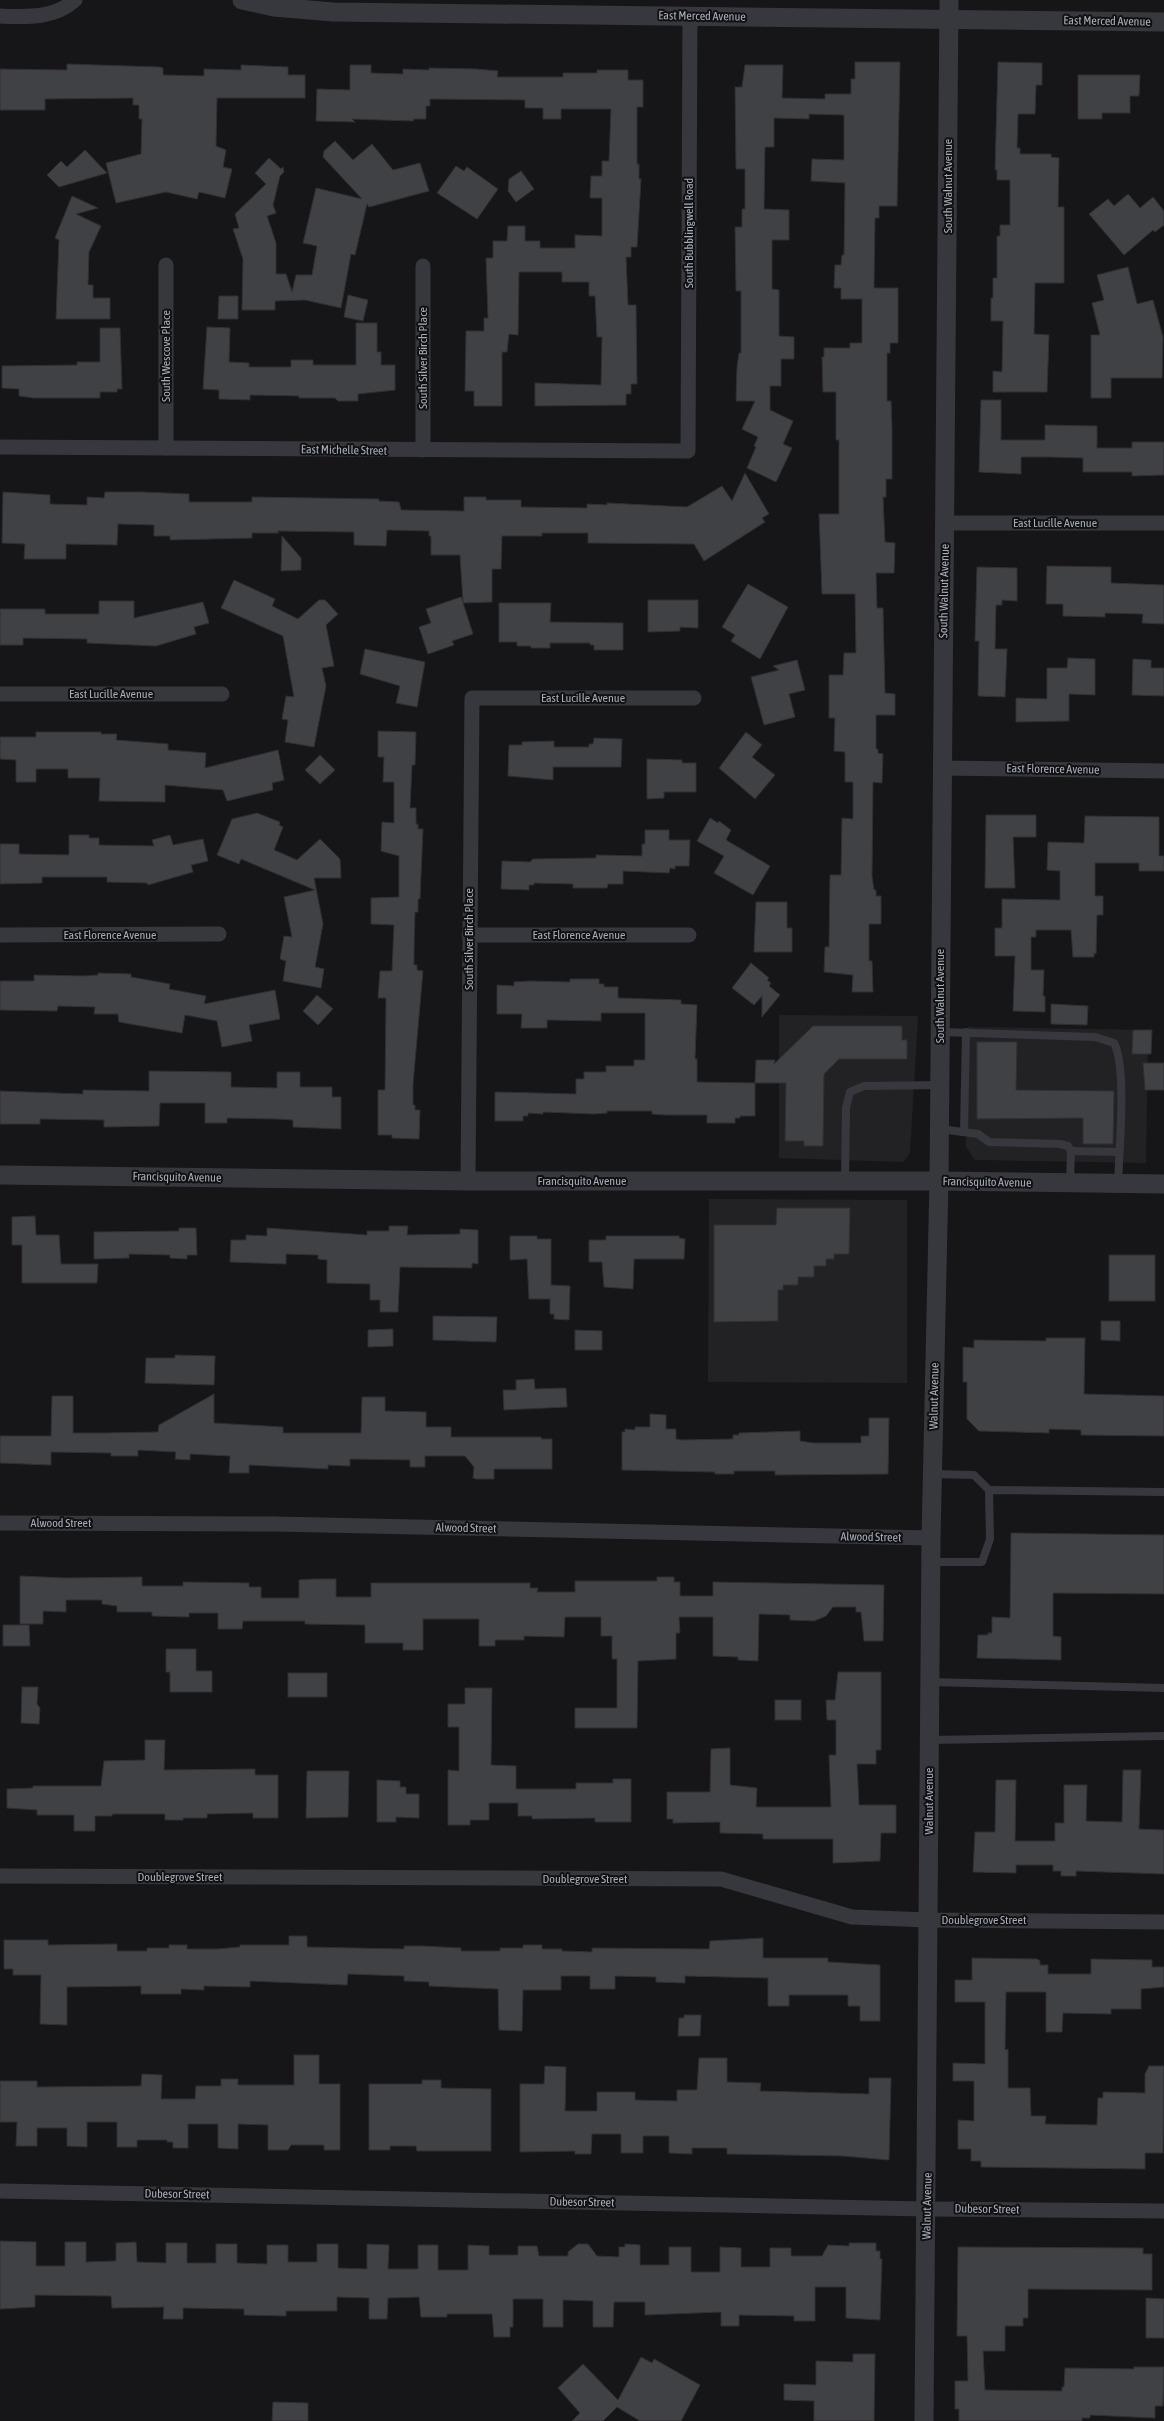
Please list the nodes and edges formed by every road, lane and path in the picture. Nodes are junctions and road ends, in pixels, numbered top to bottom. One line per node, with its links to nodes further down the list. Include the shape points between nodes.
1 (75, 0): 5 (street, via 67,7 39,17)
2 (242, 0): 4 (street, East Merced Avenue, via 274,7 333,12)
3 (950, 0): 6 (street, South Walnut Avenue)
4 (690, 15): 6 (street, East Merced Avenue); 13 (street, South Bubblingwell Road)
5 (0, 16)
6 (949, 19): 7 (street, East Merced Avenue); 14 (street, South Walnut Avenue)
7 (1164, 22)
8 (166, 264): 11 (street, South Wescove Place)
9 (423, 266): 12 (street, South Silver Birch Place)
10 (0, 447): 11 (street, East Michelle Street)
11 (166, 448): 12 (street, East Michelle Street)
12 (423, 450): 13 (street, East Michelle Street)
13 (688, 451)
14 (946, 523): 15 (street, East Lucille Avenue); 20 (street, South Walnut Avenue)
15 (1164, 523)
16 (0, 694): 17 (street, East Lucille Avenue)
17 (222, 694)
18 (472, 698): 19 (street, East Lucille Avenue); 24 (street, South Silver Birch Place)
19 (694, 698)
20 (941, 768): 21 (street, East Florence Avenue); 26 (street, South Walnut Avenue)
21 (1164, 771)
22 (219, 934): 23 (street, East Florence Avenue)
23 (0, 935)
24 (470, 935): 25 (street, East Florence Avenue); 34 (street, South Silver Birch Place)
25 (689, 935)
26 (940, 1032): 27 (lane); 28 (street, South Walnut Avenue)
27 (966, 1032): 30 (lane); 32 (lane, via 1095,1037 1114,1043 1119,1068)
28 (940, 1085): 29 (street, South Walnut Avenue); 35 (lane, via 864,1086 850,1092 846,1108)
29 (940, 1129): 30 (lane); 36 (street, South Walnut Avenue)
30 (964, 1132): 31 (lane, via 978,1134 988,1142 1060,1144 1068,1146)
31 (1071, 1151): 32 (lane); 37 (lane)
32 (1119, 1152): 38 (lane)
33 (0, 1175): 34 (street, Francisquito Avenue)
34 (468, 1180): 35 (street, Francisquito Avenue)
35 (845, 1181): 36 (street, Francisquito Avenue)
36 (939, 1181): 37 (street, Francisquito Avenue); 40 (street, Walnut Avenue)
37 (1070, 1183): 38 (street, Francisquito Avenue)
38 (1118, 1184): 39 (street, Francisquito Avenue)
39 (1164, 1184)
40 (933, 1474): 41 (lane, via 974,1475); 44 (street, Walnut Avenue)
41 (989, 1490): 42 (lane); 45 (lane, via 990,1539 982,1562)
42 (1164, 1492)
43 (0, 1523): 44 (street, Alwood Street, via 275,1524)
44 (931, 1538): 45 (street, Walnut Avenue)
45 (931, 1562): 46 (street, Walnut Avenue)
46 (930, 1682): 47 (lane); 49 (street, Walnut Avenue)
47 (1164, 1688)
48 (1164, 1736): 49 (lane)
49 (930, 1740): 51 (street, Walnut Avenue)
50 (0, 1876): 51 (street, Doublegrove Street, via 721,1880 852,1917)
51 (928, 1920): 52 (street, Doublegrove Street); 54 (street, Walnut Avenue)
52 (1164, 1922)
53 (0, 2191): 54 (street, Dubesor Street)
54 (927, 2209): 55 (street, Dubesor Street); 56 (street, Walnut Avenue)
55 (1164, 2211)
56 (924, 2421)

